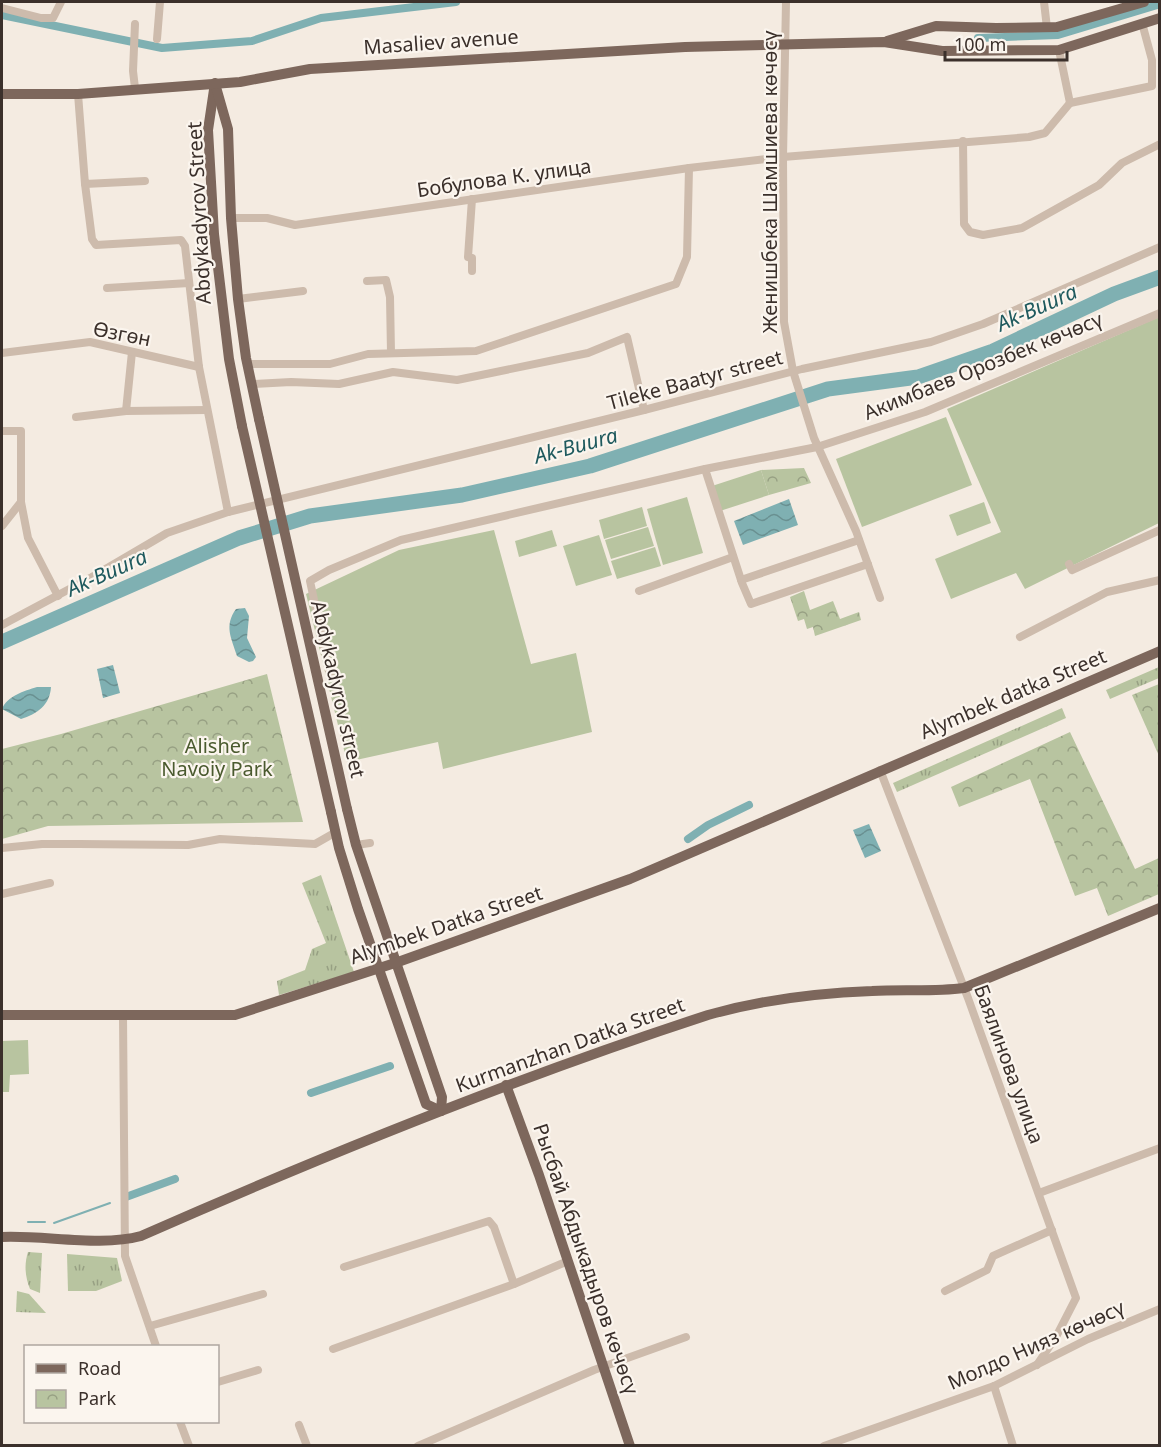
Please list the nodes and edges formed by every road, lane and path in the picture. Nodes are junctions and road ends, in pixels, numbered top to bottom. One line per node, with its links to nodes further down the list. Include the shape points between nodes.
1 (61, 2): 6 (street, via 53,18)
2 (160, 2): 11 (street)
3 (786, 2): 13 (street, Женишбека Шамшиева көчөсү)
4 (1044, 2): 10 (street)
5 (1138, 2): 10 (main road, Masaliev avenue)
6 (2, 8)
7 (1160, 18): 8 (main road, Masaliev avenue)
8 (1142, 23): 14 (main road, Masaliev avenue); 19 (street, via 1152,60 1152,86)
9 (135, 24): 16 (street)
10 (1047, 28): 12 (main road, Masaliev avenue, via 936,27)
11 (157, 39)
12 (884, 42): 13 (main road, Masaliev avenue); 14 (main road, Masaliev avenue, via 942,51)
13 (786, 44): 15 (main road, Masaliev avenue, via 580,51 310,69 260,80); 22 (street, Женишбека Шамшиева көчөсү)
14 (1059, 50): 19 (street)
15 (215, 83): 16 (main road, Masaliev avenue); 27 (main road, Abdykadyrov Street, via 228,129); 48 (main road, Abdykadyrov Street, via 208,130 214,234)
16 (135, 88): 18 (main road, Masaliev avenue)
17 (2, 94): 18 (main road, Masaliev avenue)
18 (78, 94): 25 (street)
19 (1070, 103): 20 (street, Бобулова К. улица, via 1041,135)
20 (963, 141): 21 (street, via 964,224 978,235 1022,228 1099,184 1122,163); 22 (street, Бобулова К. улица)
21 (1160, 144)
22 (783, 157): 23 (street, Бобулова К. улица); 41 (street, Женишбека Шамшиева көчөсү, via 784,322)
23 (688, 168): 26 (street, Бобулова К. улица); 38 (street, via 687,257 676,284 476,351)
24 (145, 181): 25 (street)
25 (85, 184): 31 (street, via 96,245 181,240)
26 (472, 199): 27 (street, Бобулова К. улица, via 295,225 267,218); 29 (street, via 468,257 472,258)
27 (231, 218): 34 (main road, Abdykadyrov Street)
28 (1160, 247): 41 (street, Tileke Baatyr street, via 932,342)
29 (472, 271)
30 (367, 281): 38 (street, via 386,280)
31 (189, 283): 32 (street); 40 (street)
32 (107, 288)
33 (303, 291): 34 (street)
34 (238, 299): 39 (main road, Abdykadyrov Street)
35 (1160, 313): 50 (street, Акимбаев Орозбек көчөсү, via 925,412)
36 (132, 352): 37 (street, Өзгөн, via 90,342); 40 (street, Өзгөн); 44 (street)
37 (2, 353)
38 (391, 353): 39 (street, via 330,364)
39 (247, 364): 42 (main road, Abdykadyrov Street)
40 (199, 367): 43 (street)
41 (793, 371): 45 (street, Tileke Baatyr street); 50 (street, Женишбека Шамшиева көчөсү)
42 (252, 384): 45 (street, via 339,384 393,372 457,380 588,353 627,337); 47 (main road, Abdykadyrov Street)
43 (206, 410): 44 (street); 53 (street)
44 (126, 411): 46 (street)
45 (645, 411): 53 (street, Tileke Baatyr street)
46 (76, 417)
47 (259, 419): 72 (main road, Abdykadyrov street, bridge)
48 (242, 426): 70 (main road, Abdykadyrov street, bridge)
49 (2, 431): 52 (street, via 21,431)
50 (818, 447): 51 (street, Акимбаев Орозбек көчөсү); 56 (street, Женишбека Шамшиева көчөсү)
51 (705, 469): 57 (street); 68 (street, Акимбаев Орозбек көчөсү, via 401,540 310,580)
52 (21, 502): 54 (street); 63 (street, via 28,538)
53 (228, 512): 63 (street, Tileke Baatyr street, via 166,533)
54 (2, 526)
55 (1160, 530): 59 (street, via 1072,570)
56 (860, 540): 58 (street, Женишбека Шамшиева көчөсү); 60 (street)
57 (733, 557): 60 (street); 62 (street)
58 (868, 564): 60 (street, via 752,604); 64 (street, Женишбека Шамшиева көчөсү)
59 (1069, 564)
60 (741, 580)
61 (1160, 580): 66 (street, via 1107,592)
62 (639, 591)
63 (58, 596): 65 (street, Tileke Baatyr street)
64 (880, 598)
65 (2, 625)
66 (1020, 637)
67 (1160, 651): 69 (main road, Alymbek datka Street)
68 (330, 675)
69 (880, 770): 77 (main road, Alymbek Datka Street, via 630,879); 79 (street, Баялинова улица)
70 (336, 832): 73 (street, via 315,844 220,839 188,845 51,844); 78 (main road)
71 (370, 843): 72 (street)
72 (356, 845): 77 (main road, Abdykadyrov street)
73 (2, 849)
74 (50, 883): 75 (street)
75 (2, 894)
76 (1160, 908): 79 (main road, Kurmanzhan Datka Street)
77 (398, 963): 78 (main road, Alymbek Datka Street); 83 (main road, via 442,1097)
78 (378, 969): 81 (main road, Alymbek Datka Street, via 235,1015); 83 (main road, via 426,1104)
79 (964, 988): 82 (main road, Kurmanzhan Datka Street, via 814,995 733,1008); 85 (street, Баялинова улица)
80 (2, 1015): 81 (main road, Alymbek Datka Street)
81 (123, 1016): 88 (street)
82 (506, 1084): 83 (main road, Kurmanzhan Datka Street); 89 (main road, Рысбай Абдыкадыров көчөсү)
83 (441, 1111): 88 (main road, Kurmanzhan Datka Street)
84 (1160, 1148): 85 (street)
85 (1039, 1193): 86 (street, Баялинова улица)
86 (1052, 1230): 92 (street, via 993,1256 987,1270); 99 (street, Баялинова улица, via 1076,1298)
87 (2, 1237): 88 (main road, Kurmanzhan Datka Street)
88 (124, 1241): 95 (street, via 125,1256)
89 (568, 1262): 91 (street); 100 (main road, Рысбай Абдыкадыров көчөсү)
90 (344, 1267): 91 (street, via 489,1221 495,1227)
91 (514, 1284): 98 (street)
92 (945, 1292)
93 (263, 1294): 95 (street)
94 (1160, 1309): 99 (street, Молдо Нияз көчөсү)
95 (150, 1326): 97 (street)
96 (686, 1337): 100 (street)
97 (155, 1345)
98 (333, 1349)
99 (1037, 1365): 103 (street, Молдо Нияз көчөсү)
100 (604, 1367): 108 (street); 109 (main road, Рысбай Абдыкадыров көчөсү)
101 (258, 1370): 102 (street)
102 (219, 1382)
103 (994, 1386): 110 (street, Молдо Нияз көчөсү); 111 (street)
104 (180, 1423): 106 (street)
105 (299, 1425): 107 (street)
106 (189, 1446)
107 (307, 1446)
108 (418, 1446)
109 (630, 1446)
110 (824, 1446)
111 (1013, 1446)

